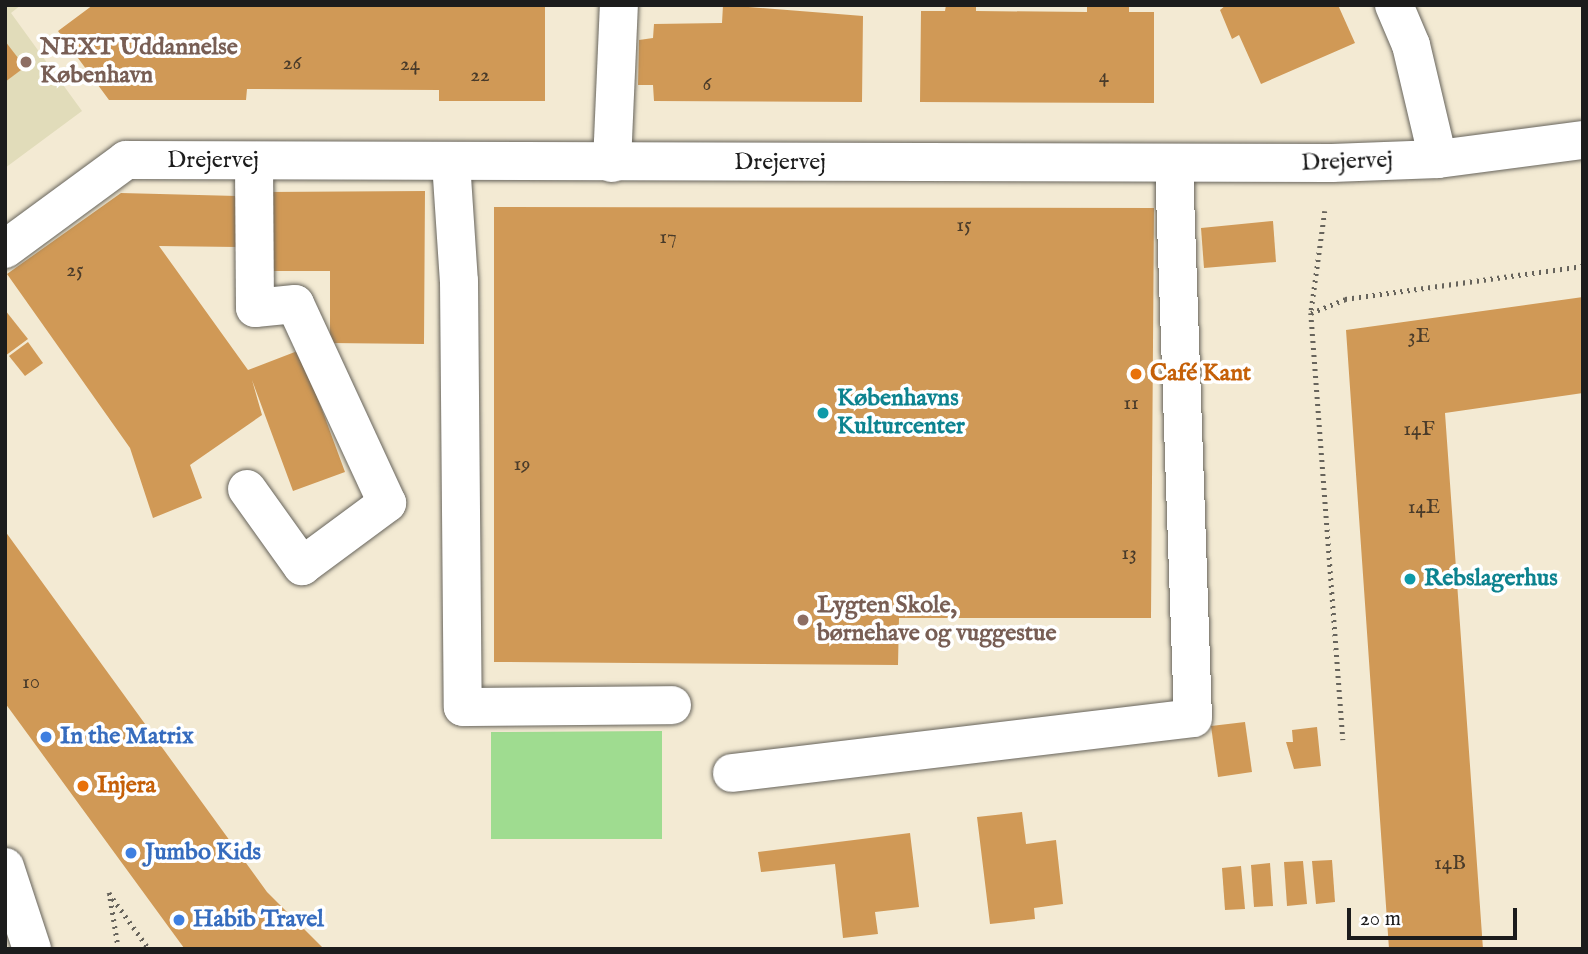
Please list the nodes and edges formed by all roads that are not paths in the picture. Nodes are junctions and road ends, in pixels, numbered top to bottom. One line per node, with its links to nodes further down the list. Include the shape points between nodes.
1 (619, 5): 7 (street)
2 (1394, 5): 4 (street, via 1411,45)
3 (1583, 140): 4 (street, Drejervej)
4 (1438, 159): 8 (street, Drejervej)
5 (254, 161): 6 (street, Drejervej); 9 (street, Drejervej, via 126,160); 10 (street, via 256,308 295,304 387,503 302,566)
6 (451, 162): 7 (street, Drejervej); 11 (street, via 459,281 463,707)
7 (612, 163): 8 (street, Drejervej)
8 (1174, 164): 12 (street, via 1193,718)
9 (5, 249)
10 (247, 489)
11 (672, 705)
12 (732, 773)
13 (5, 867): 14 (street)
14 (32, 949)

